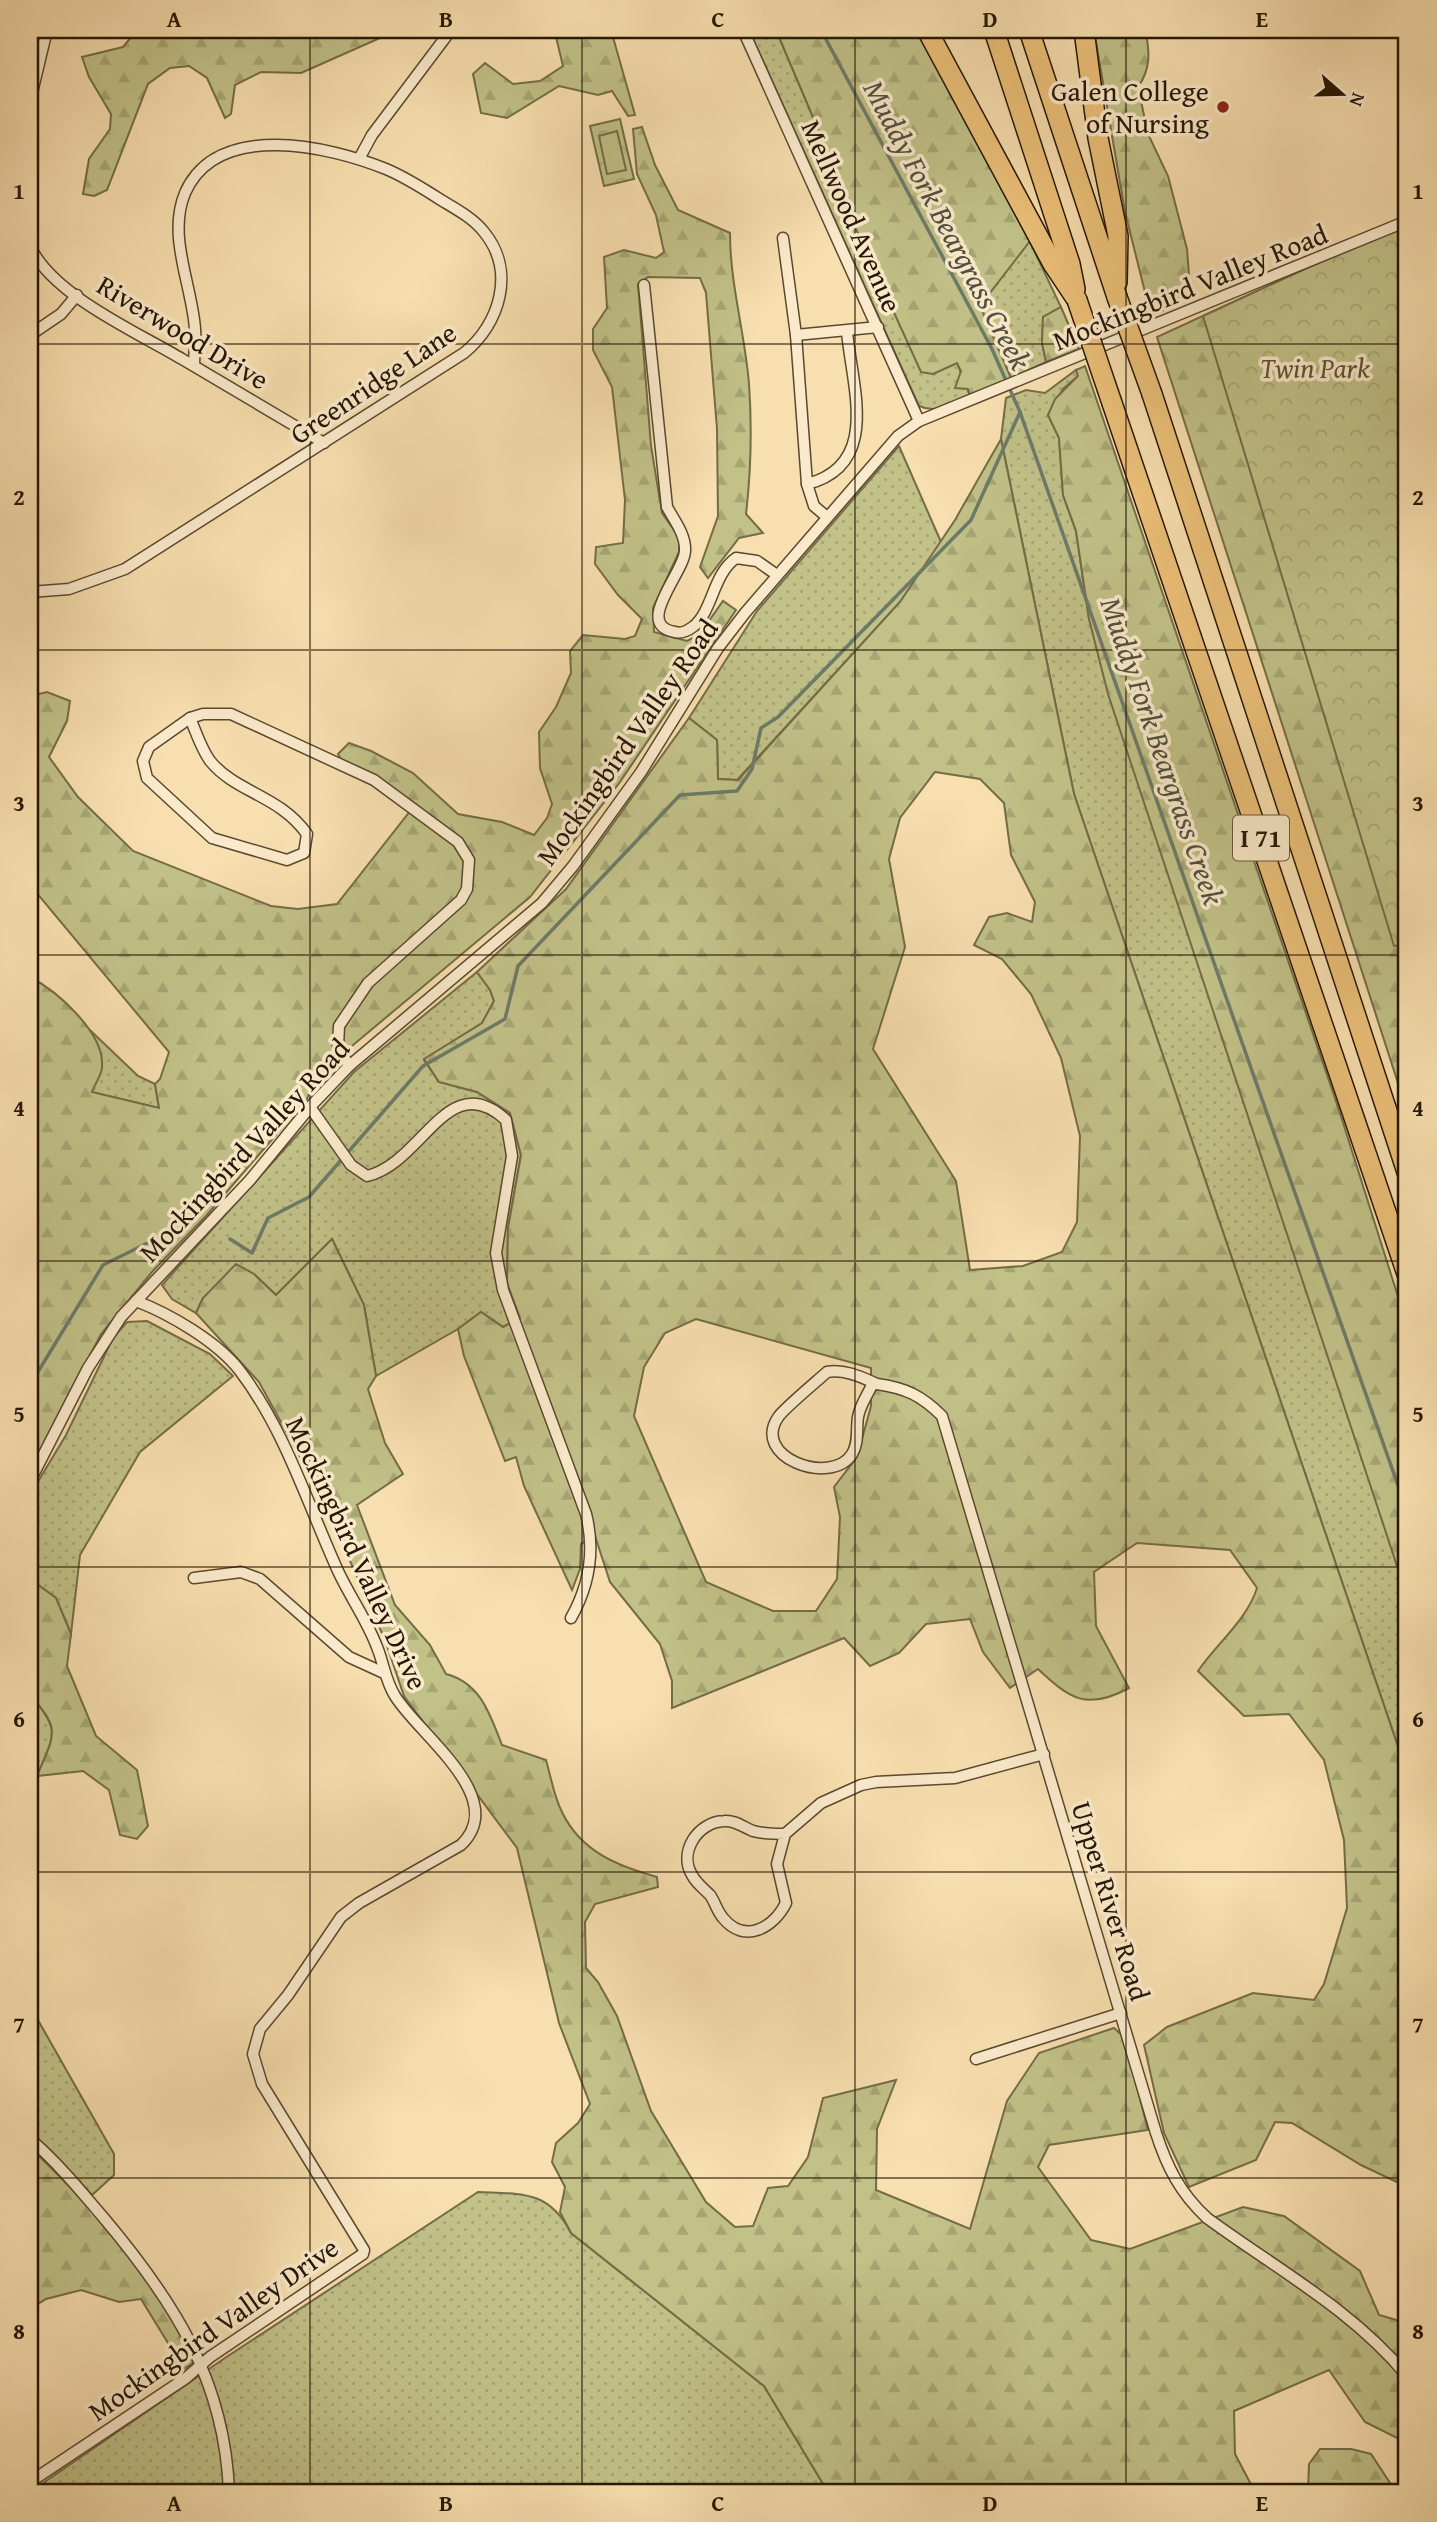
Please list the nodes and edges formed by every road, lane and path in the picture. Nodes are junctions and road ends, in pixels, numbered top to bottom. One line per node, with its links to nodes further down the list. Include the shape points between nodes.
1 (47, 30): 8 (street)
2 (451, 30): 9 (street)
3 (743, 30): 17 (street, Mellwood Avenue)
4 (927, 30): 16 (highway)
5 (994, 30): 16 (highway, I 71, via 1070,264)
6 (1029, 30): 15 (highway, I 71)
7 (1084, 30): 15 (highway, via 1098,138 1118,236)
8 (30, 101)
9 (359, 159): 21 (street, Greenridge Lane, via 332,151 253,145 225,152 198,173 184,196 179,222 195,328); 23 (street, Greenridge Lane, via 420,187 477,225 489,238 499,263 500,294 494,318 474,345)
10 (1407, 222): 22 (street, Mockingbird Valley Road)
11 (783, 238): 20 (street)
12 (30, 246): 14 (street, Riverwood Drive, via 39,262)
13 (644, 285): 26 (street, via 667,507 682,531 685,552 657,620 673,632 696,625 727,564 736,558 757,561)
14 (76, 295): 19 (street, via 61,314); 21 (street, Riverwood Drive)
15 (1117, 297): 31 (highway, I 71, bridge)
16 (1077, 300): 32 (highway, I 71, bridge)
17 (878, 327): 18 (street); 22 (street, Mellwood Avenue)
18 (847, 332): 20 (street); 24 (street, via 856,444 827,476)
19 (30, 335)
20 (796, 335): 24 (street)
21 (194, 366): 23 (street, Riverwood Drive)
22 (919, 421): 25 (street, Mockingbird Valley Road, via 898,436)
23 (324, 443): 27 (street, Greenridge Lane, via 125,569 69,589)
24 (807, 484): 25 (street, via 814,506)
25 (827, 517): 26 (street, Mockingbird Valley Road)
26 (778, 575): 29 (street, Mockingbird Valley Road, via 718,648 641,772 542,902)
27 (30, 592)
28 (190, 718): 28 (street, via 149,747 143,761 147,778 212,838 287,860 298,858 308,841 293,816 210,761); 29 (street, via 231,714 374,780 465,850 470,880 461,900 368,984 339,1026 338,1046)
29 (349, 1066): 30 (street, Mockingbird Valley Road)
30 (310, 1107): 33 (street, Mockingbird Valley Road, via 250,1180); 37 (street, via 346,1158 368,1176 389,1169 454,1107 485,1103 506,1120 512,1156 496,1253 503,1290 586,1514 591,1541 586,1578)
31 (1407, 1172)
32 (1407, 1274)
33 (136, 1301): 35 (street, Mockingbird Valley Road, via 104,1341); 38 (street, Mockingbird Valley Drive, via 212,1343 256,1393 377,1647)
34 (873, 1383): 34 (street, Upper River Road, via 854,1374 827,1372 778,1417 773,1432 782,1455 805,1465 844,1462 856,1445 858,1418); 39 (street, Upper River Road, via 923,1397 943,1416)
35 (30, 1481)
36 (194, 1578): 38 (street, via 242,1572 260,1579 349,1657)
37 (571, 1618)
38 (384, 1673): 44 (street, Mockingbird Valley Drive, via 407,1713 467,1784 476,1823 461,1844 341,1917 260,2029 253,2054 262,2084 364,2250)
39 (1044, 1754): 40 (street, via 959,1777 861,1785 821,1803); 41 (street, Upper River Road)
40 (785, 1834): 40 (street, via 753,1831 726,1820 703,1828 691,1843 691,1874 725,1921 739,1930 769,1925 786,1903 777,1864)
41 (1121, 2013): 42 (street); 45 (street, Upper River Road, via 1165,2160 1185,2196 1207,2218 1361,2329)
42 (976, 2059)
43 (30, 2139): 44 (street, via 158,2284)
44 (201, 2365): 46 (street, Mockingbird Valley Drive); 47 (street, via 223,2431)
45 (1407, 2376)
46 (30, 2482)
47 (229, 2492)

